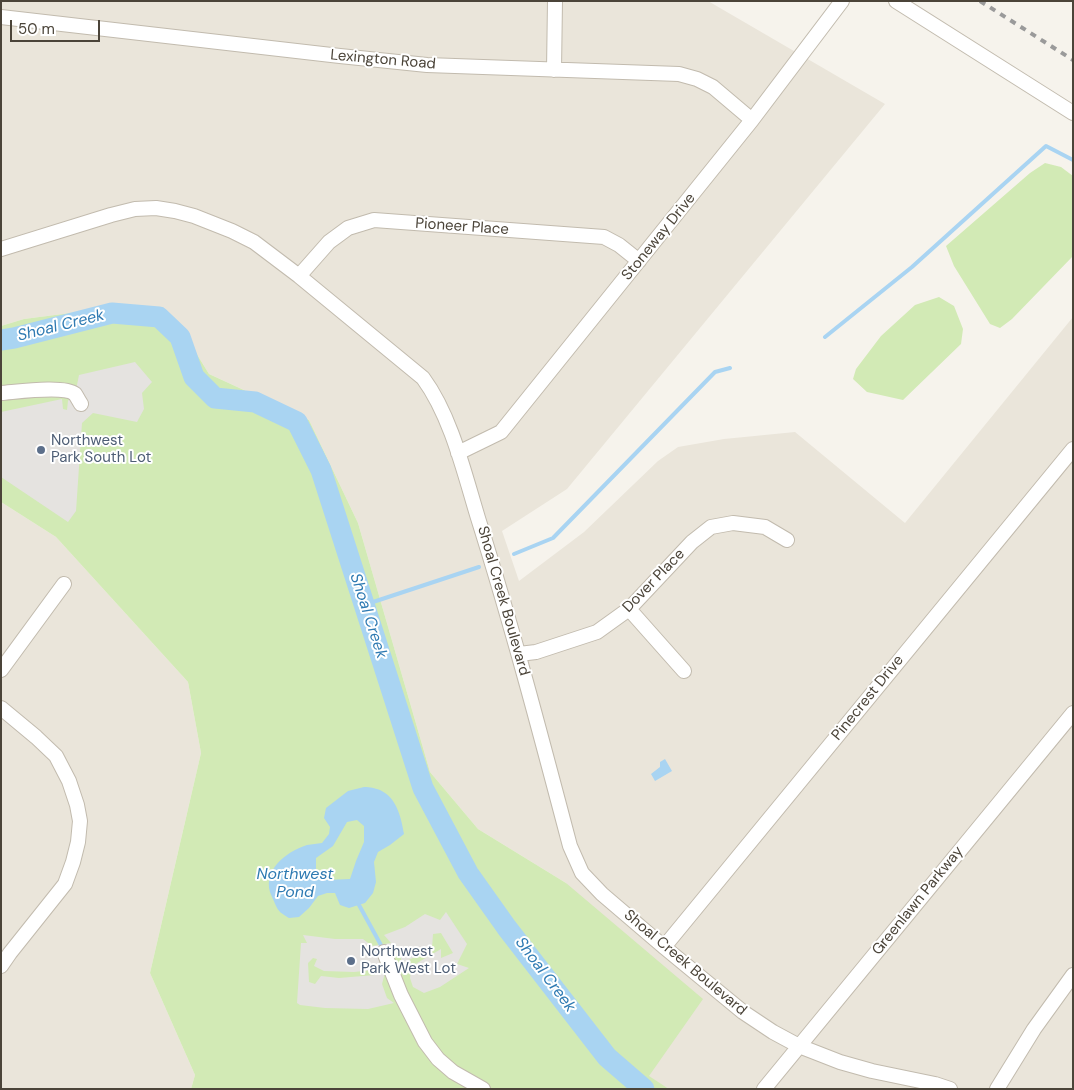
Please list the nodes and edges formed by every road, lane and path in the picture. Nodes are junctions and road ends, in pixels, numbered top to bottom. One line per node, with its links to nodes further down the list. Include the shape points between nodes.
1 (555, 1): 5 (street)
2 (842, 1): 7 (street, Stoneway Drive)
3 (896, 1): 6 (street)
4 (1, 17): 5 (street, Lexington Road, via 418,64)
5 (554, 70): 7 (street, Lexington Road, via 680,74 713,87)
6 (1073, 113)
7 (752, 120): 9 (street, Stoneway Drive)
8 (1, 249): 10 (street, Shoal Creek Boulevard, via 111,215 156,208 175,210 232,231 254,242)
9 (639, 262): 10 (street, Pioneer Place, via 604,237 374,220 348,228 329,242); 14 (street, Stoneway Drive, via 501,432)
10 (299, 276): 14 (street, Shoal Creek Boulevard, via 422,378 440,405)
11 (1, 393): 12 (street, via 56,389 66,390)
12 (78, 399)
13 (1073, 449): 23 (street, Pinecrest Drive)
14 (458, 453): 18 (street, Shoal Creek Boulevard)
15 (787, 540): 17 (street, Dover Place, via 765,528 733,523 711,527 692,542)
16 (64, 584): 19 (street)
17 (629, 610): 18 (street, Dover Place, via 597,632 536,652); 20 (street)
18 (519, 654): 23 (street, Shoal Creek Boulevard, via 576,861 589,881)
19 (1, 670)
20 (684, 671)
21 (1, 708): 25 (street, via 56,756 78,805 80,821 78,842 65,884)
22 (1073, 714): 27 (street, Greenlawn Parkway)
23 (664, 947): 27 (street, Shoal Creek Boulevard, via 743,1012)
24 (384, 952): 28 (street, via 425,1042 453,1072)
25 (1, 966)
26 (1073, 975): 31 (street)
27 (799, 1046): 29 (street, Greenlawn Parkway); 30 (street, Shoal Creek Boulevard, via 840,1062)
28 (483, 1089)
29 (764, 1089)
30 (950, 1089)
31 (996, 1089)

